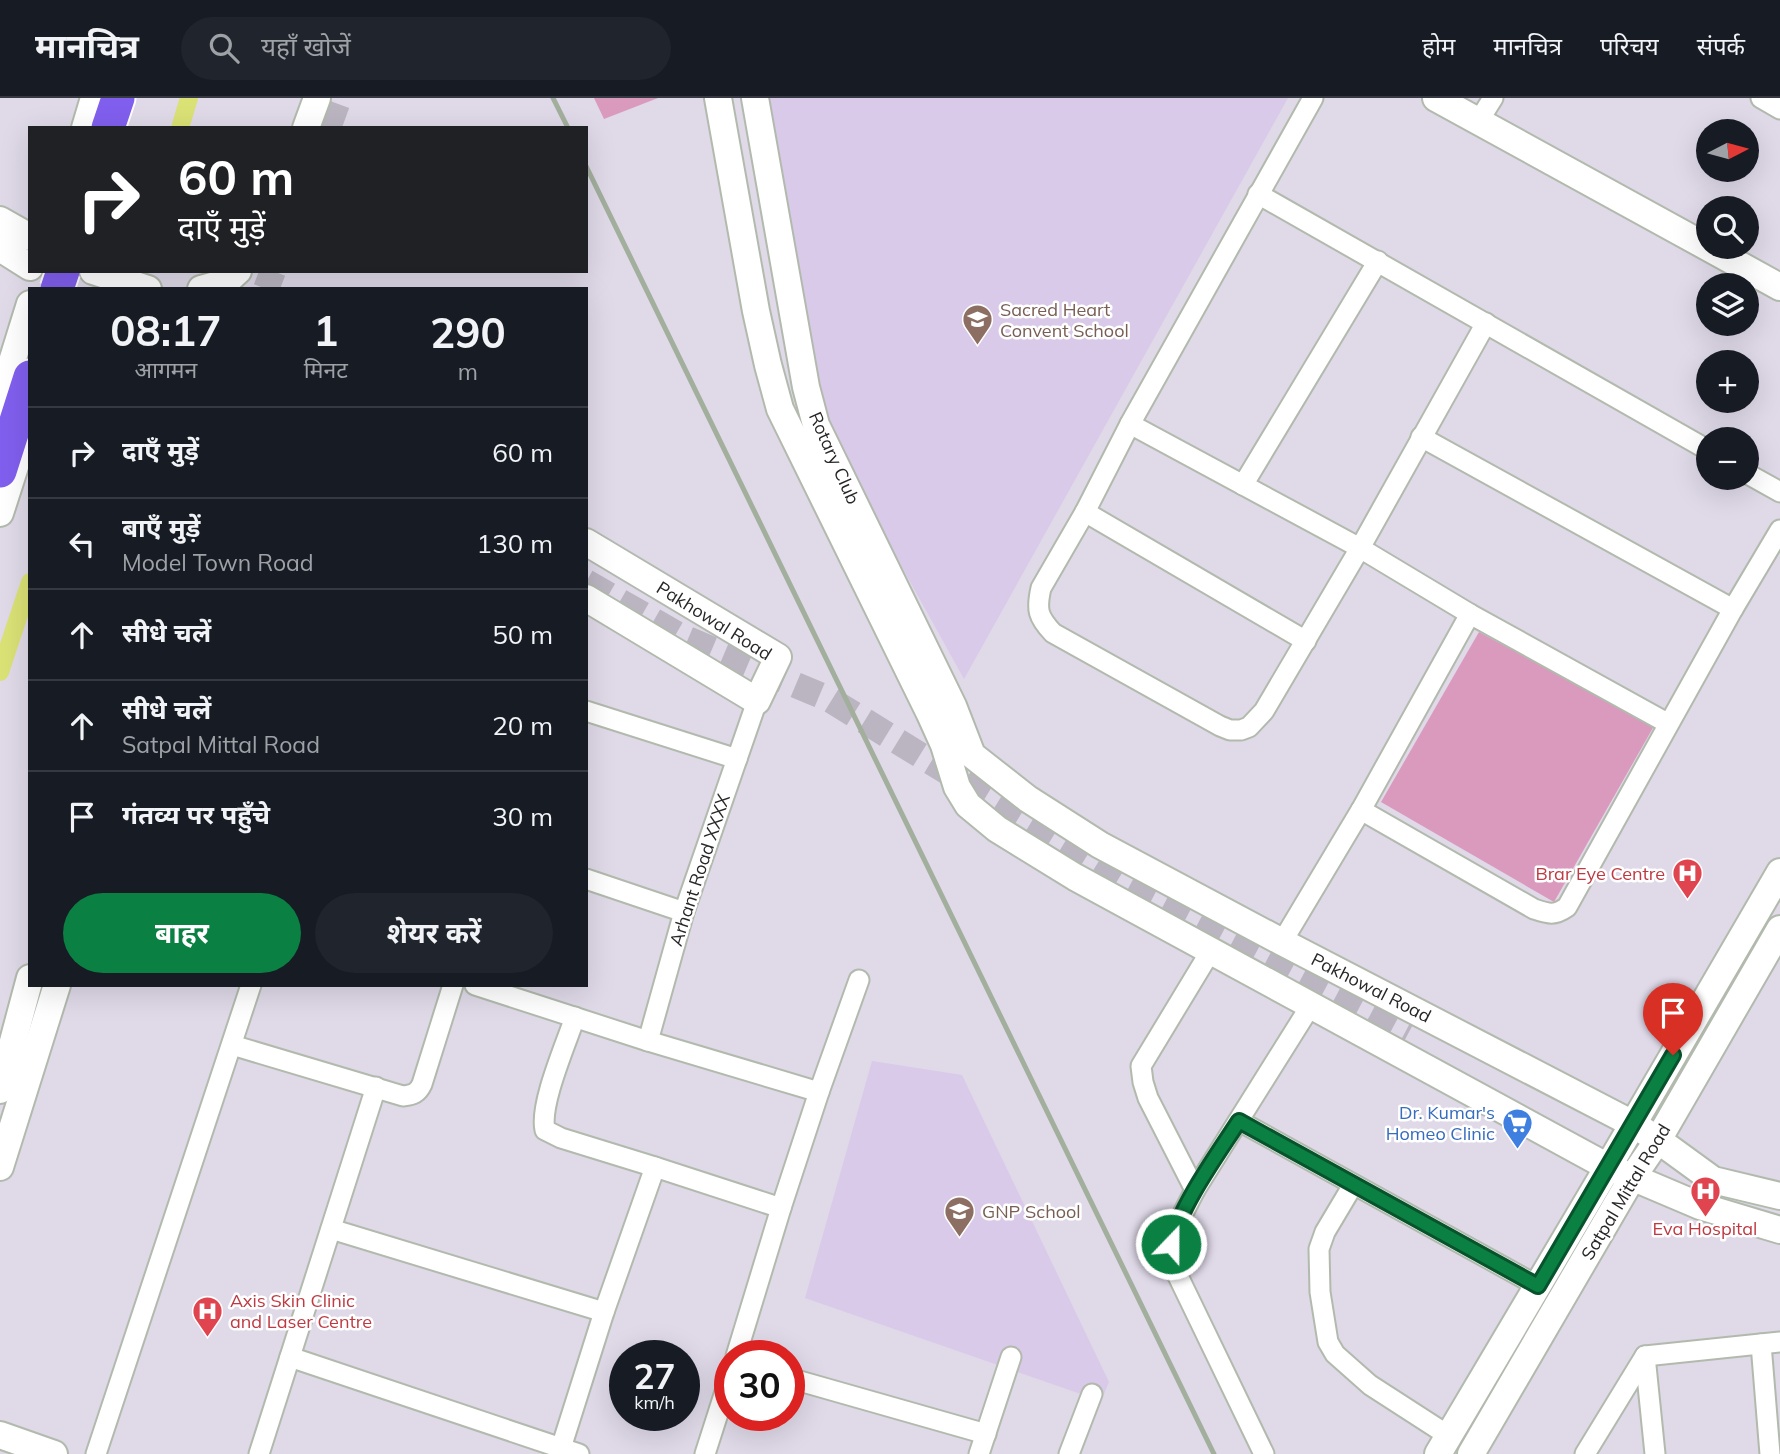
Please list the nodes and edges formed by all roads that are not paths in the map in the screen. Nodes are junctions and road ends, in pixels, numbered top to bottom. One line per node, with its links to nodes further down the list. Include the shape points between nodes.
1 (94, 98): 14 (street)
2 (118, 98): 15 (highway)
3 (133, 98): 16 (street)
4 (317, 98): 17 (street)
5 (718, 98): 54 (street, via 756,311 780,409)
6 (730, 98): 37 (street, via 786,393 794,412)
7 (755, 98): 37 (street, Rotary Club)
8 (1313, 98): 18 (street)
9 (1436, 98): 13 (street)
10 (1493, 98): 13 (street)
11 (1761, 98): 12 (street)
12 (1780, 109)
13 (1478, 122): 30 (street)
14 (86, 126)
15 (109, 126)
16 (125, 126)
17 (307, 126)
18 (1258, 194): 22 (street); 35 (street)
19 (0, 220): 20 (street)
20 (28, 236)
21 (0, 248): 23 (street)
22 (1378, 261): 32 (street); 42 (street)
23 (28, 266)
24 (99, 273): 28 (street)
25 (235, 273): 29 (street, via 226,282)
26 (43, 276): 27 (street)
27 (65, 287)
28 (142, 287)
29 (208, 287)
30 (1780, 288)
31 (28, 310): 34 (street)
32 (1486, 323): 38 (street); 39 (street)
33 (28, 383): 40 (highway)
34 (0, 400)
35 (1130, 424): 42 (street); 44 (street)
36 (28, 425): 45 (street)
37 (816, 425): 54 (street, Rotary Club)
38 (1421, 437): 48 (street); 50 (street)
39 (1696, 443)
40 (0, 471)
41 (1759, 480): 43 (street)
42 (1243, 485): 48 (street)
43 (1780, 492)
44 (1084, 512): 52 (street); 52 (street, via 1041,588 1039,614 1053,633 1230,730 1249,727 1256,720)
45 (0, 513)
46 (1780, 530): 50 (street)
47 (588, 543): 53 (street, Pakhowal Road, via 778,657)
48 (1360, 548): 51 (street); 52 (street)
49 (588, 599): 53 (street)
50 (1733, 609): 56 (street)
51 (1470, 614): 56 (street); 59 (street)
52 (1306, 641)
53 (757, 701): 58 (street, Arhant Road XXXX)
54 (942, 710): 57 (street, Rotary Club); 65 (street, via 944,745 957,788 968,805 1028,849)
55 (588, 712): 58 (street)
56 (1669, 724): 59 (street, via 1572,900 1557,914 1534,909)
57 (972, 755): 64 (street, Pakhowal Road, via 1028,799 1100,845)
58 (737, 759): 62 (street, Arhant Road XXXX)
59 (1362, 810): 64 (street)
60 (1780, 872): 80 (street, Satpal Mittal Road)
61 (588, 880): 62 (street)
62 (684, 912): 74 (street, Arhant Road XXXX)
63 (1780, 929): 81 (street, Satpal Mittal Road)
64 (1282, 942): 80 (street, Pakhowal Road)
65 (1210, 951): 72 (street); 86 (street, via 1141,1066 1148,1098)
66 (859, 980): 78 (street)
67 (28, 985): 77 (street)
68 (56, 987): 82 (street)
69 (250, 987): 75 (street)
70 (452, 987): 76 (street, via 419,1090 404,1096)
71 (481, 987): 73 (street)
72 (1311, 1005): 79 (street); 84 (street)
73 (575, 1017): 74 (street); 83 (street, via 545,1105 545,1130)
74 (648, 1041): 78 (street)
75 (232, 1045): 76 (street); 106 (street)
76 (376, 1087): 89 (street)
77 (0, 1090)
78 (819, 1092): 88 (street)
79 (1239, 1121): 85 (street); 86 (street)
80 (1633, 1124): 81 (street, Pakhowal Road); 84 (street, Satpal Mittal Road)
81 (1658, 1140): 84 (street, Satpal Mittal Road); 87 (street, Pakhowal Road, via 1713,1180)
82 (0, 1167)
83 (655, 1167): 88 (street); 92 (street)
84 (1620, 1172): 90 (street, via 1700,1206); 91 (street); 112 (street, Satpal Mittal Road)
85 (1353, 1185): 91 (street); 103 (street, via 1319,1250 1328,1342 1335,1354)
86 (1195, 1190): 111 (street, via 1174,1231 1171,1258)
87 (1780, 1196)
88 (780, 1208): 93 (street)
89 (331, 1229): 92 (street); 96 (street)
90 (1780, 1230)
91 (1538, 1286): 103 (street)
92 (604, 1312): 104 (street)
93 (741, 1340)
94 (1771, 1343): 95 (street); 115 (street)
95 (1644, 1356): 113 (street); 114 (street)
96 (290, 1357): 104 (street); 107 (street)
97 (1011, 1357): 101 (street)
98 (805, 1383): 101 (street)
99 (1092, 1394): 110 (street)
100 (714, 1426): 108 (street)
101 (986, 1434): 109 (street)
102 (0, 1435): 105 (street)
103 (1444, 1445)
104 (570, 1451)
105 (54, 1454)
106 (96, 1454)
107 (258, 1454)
108 (705, 1454)
109 (979, 1454)
110 (1069, 1454)
111 (1264, 1454)
112 (1471, 1454)
113 (1585, 1454)
114 (1655, 1454)
115 (1770, 1454)

